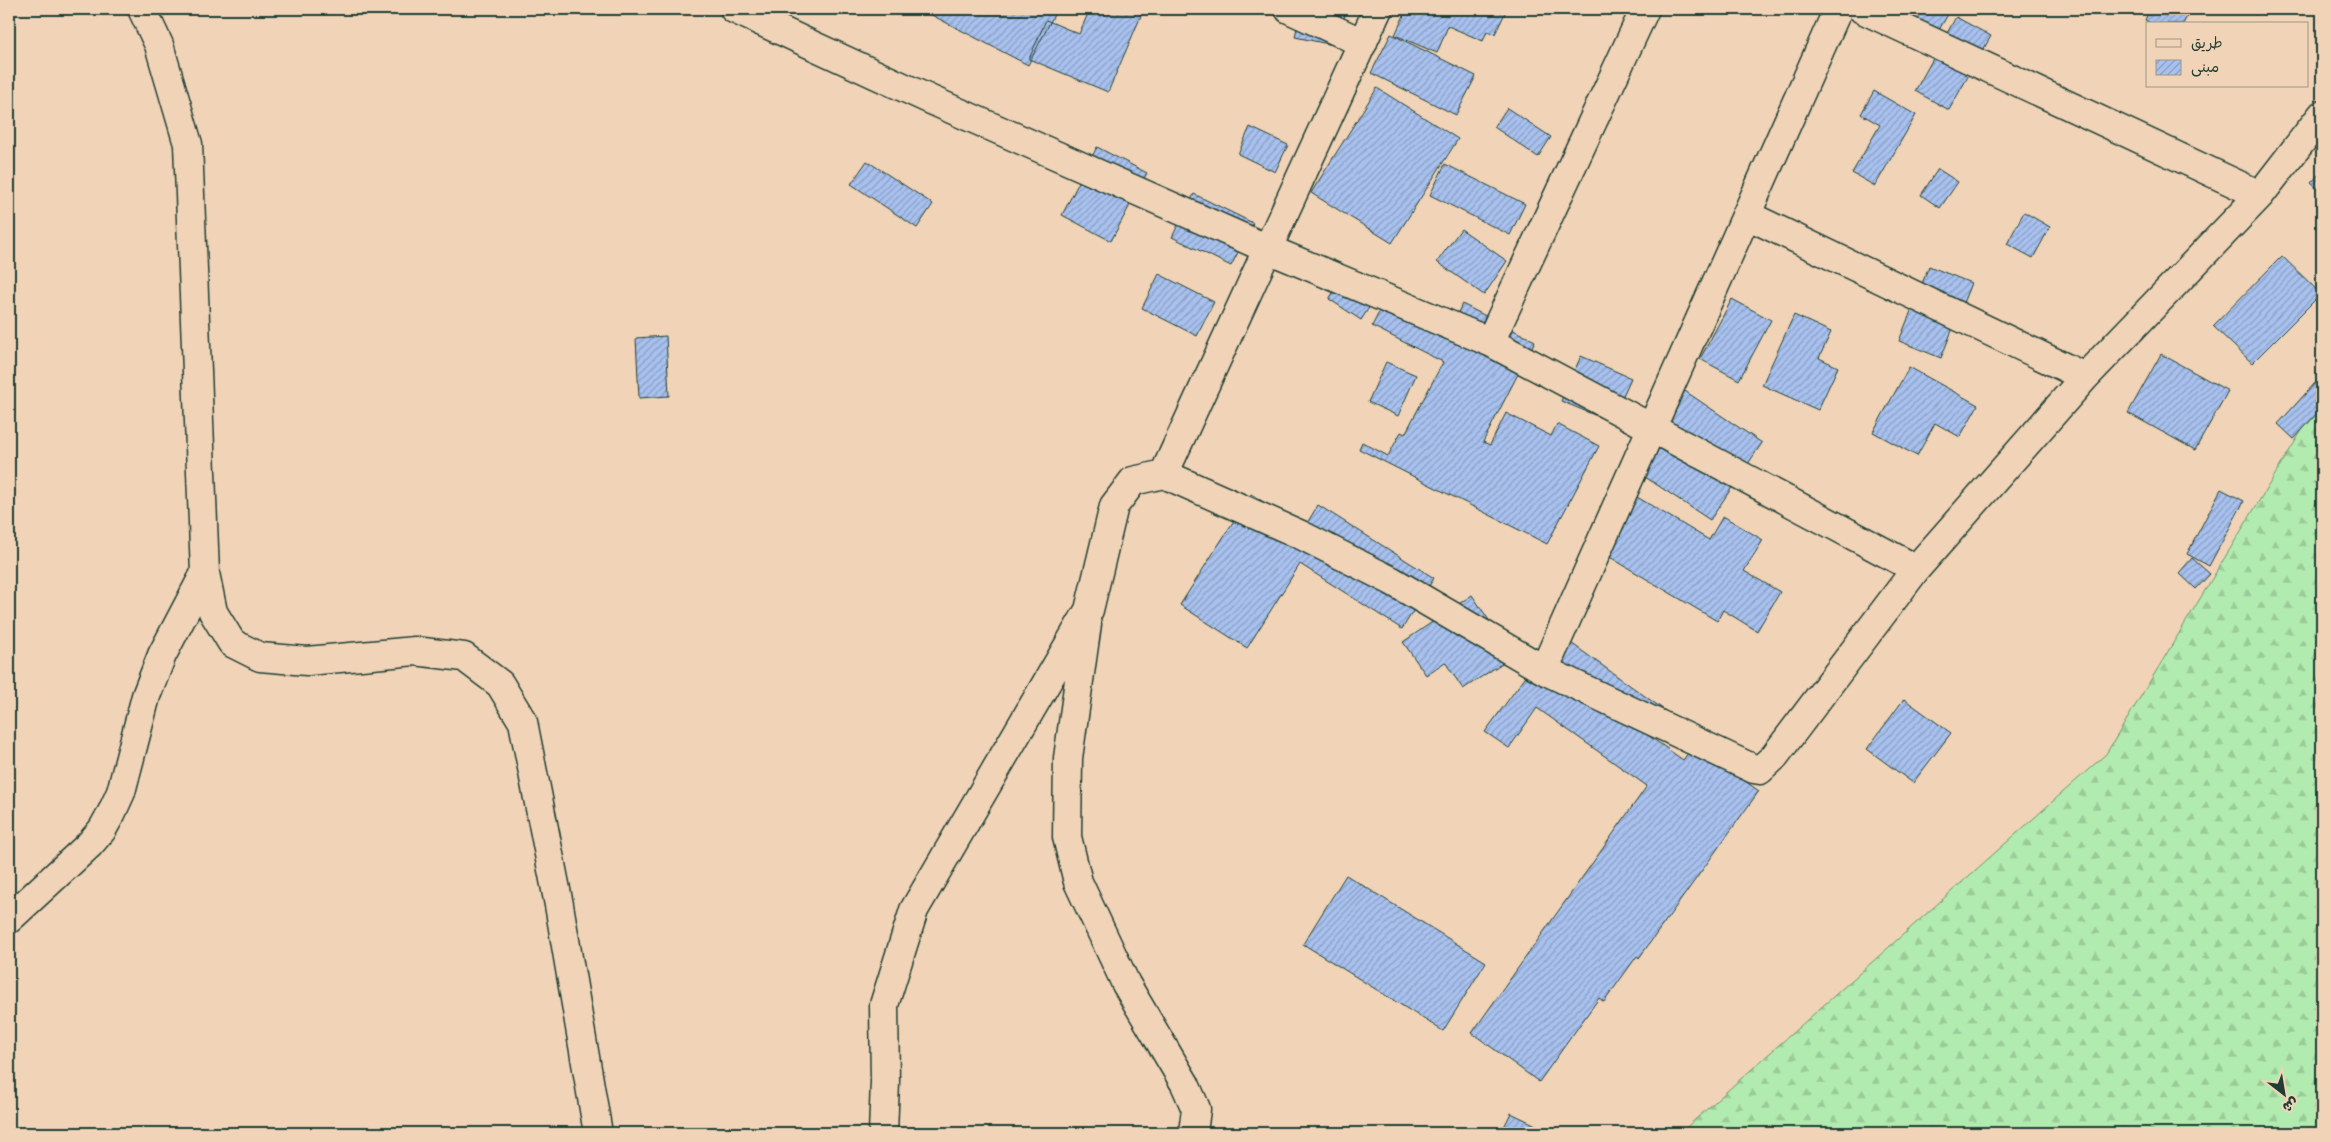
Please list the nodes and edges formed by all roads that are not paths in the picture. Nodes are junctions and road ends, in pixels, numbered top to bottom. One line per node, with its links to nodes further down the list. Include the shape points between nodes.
1 (142, 9): 18 (street, via 160,44 188,144)
2 (734, 9): 12 (street)
3 (1289, 9): 8 (street)
4 (1378, 9): 8 (street)
5 (1645, 9): 13 (street)
6 (1838, 9): 11 (street)
7 (1862, 9): 10 (street)
8 (1363, 43): 12 (street)
9 (2322, 114): 10 (street)
10 (2260, 195): 14 (street)
11 (1747, 215): 14 (street); 15 (street)
12 (1268, 249): 13 (street); 16 (street)
13 (1490, 342): 15 (street)
14 (2085, 377): 17 (street)
15 (1652, 428): 17 (street); 20 (street)
16 (1164, 474): 19 (street, via 1133,481 1114,506); 20 (street, via 1301,534 1392,581)
17 (1916, 569): 20 (street, via 1774,758 1760,770)
18 (205, 574): 21 (street, via 162,655 146,696 121,792 102,830); 22 (street, via 213,612 232,643 260,657 307,661 415,651 464,657 500,684 524,722)
19 (1090, 610): 23 (street, via 914,910 884,1006); 24 (street, via 1068,758 1067,837 1078,882 1118,967 1189,1092 1196,1109)
20 (1544, 670)
21 (9, 919)
22 (598, 1133)
23 (882, 1133)
24 (1193, 1133)

